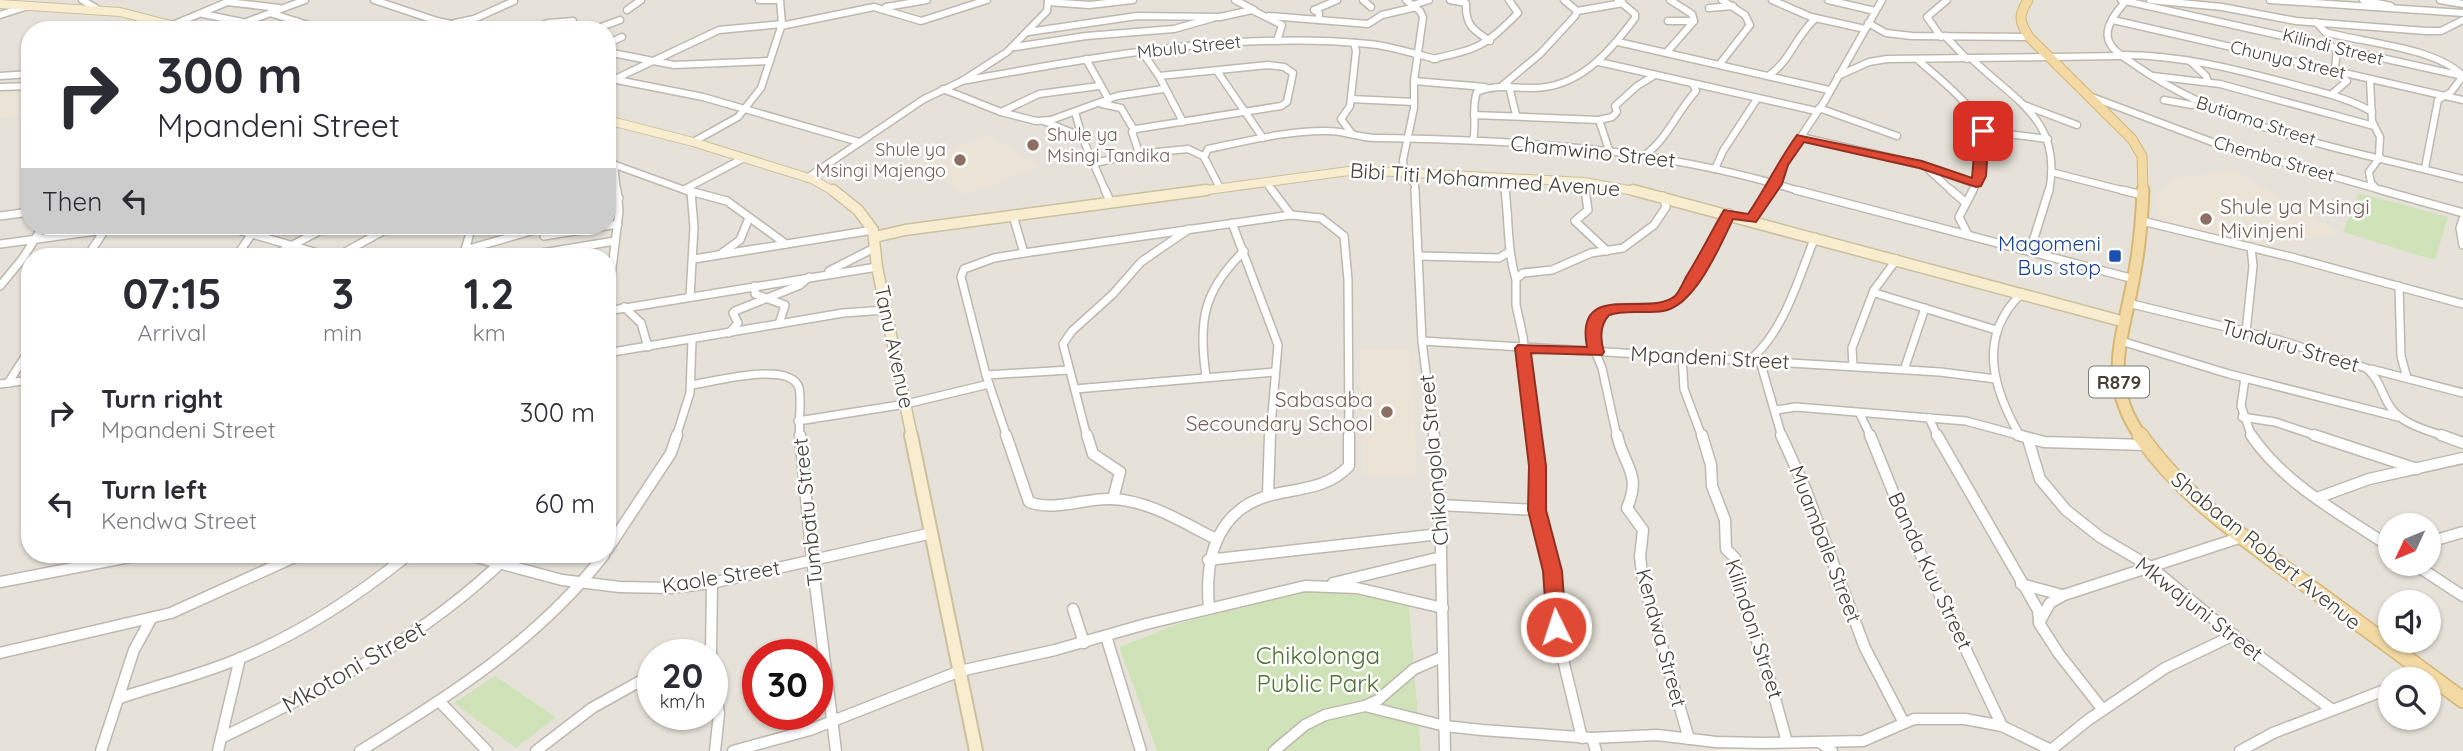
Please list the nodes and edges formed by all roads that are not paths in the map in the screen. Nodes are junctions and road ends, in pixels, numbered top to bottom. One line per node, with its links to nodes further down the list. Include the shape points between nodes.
1 (82, 0): 44 (street)
2 (305, 0): 49 (street)
3 (374, 0): 72 (street)
4 (641, 0): 50 (street)
5 (759, 0): 6 (street)
6 (778, 0): 78 (street)
7 (927, 0): 45 (street)
8 (987, 0): 45 (street, via 921,21)
9 (1133, 0): 32 (street)
10 (1235, 0): 51 (street)
11 (1337, 0): 64 (street, via 1314,10)
12 (1363, 0): 43 (street)
13 (1406, 0): 41 (street)
14 (1429, 0): 41 (street)
15 (1450, 0): 86 (street, via 1466,3 1468,27)
16 (1509, 0): 86 (street, via 1518,13)
17 (1564, 0): 53 (street)
18 (1670, 0): 76 (street, via 1692,14)
19 (1722, 0): 42 (street)
20 (1772, 0): 61 (street)
21 (1828, 0): 54 (street)
22 (1882, 0): 54 (street)
23 (1947, 0): 81 (street, via 1927,17)
24 (2028, 0): 83 (main road, via 2019,14)
25 (2150, 0): 36 (street); 77 (street)
26 (2270, 0): 39 (street)
27 (2313, 0): 39 (street)
28 (2363, 0): 47 (street)
29 (2440, 0): 37 (street)
30 (514, 1): 73 (street)
31 (1048, 1): 32 (street); 80 (street, via 1047,11)
32 (1106, 1)
33 (2123, 1): 36 (street, Kilindi Street); 65 (street)
34 (227, 2): 49 (street); 55 (street); 59 (street)
35 (1620, 2): 53 (street); 87 (street, via 1635,14)
36 (2137, 4): 90 (street, Kilindi Street)
37 (2463, 4)
38 (31, 5): 40 (street); 44 (street); 48 (street)
39 (2330, 5): 47 (street)
40 (0, 6): 48 (street)
41 (1415, 6): 64 (street, via 1378,17 1370,24); 96 (street, via 1423,15)
42 (1733, 6): 46 (street); 106 (street, via 1750,25)
43 (1371, 7)
44 (96, 8): 67 (street)
45 (879, 8): 78 (street)
46 (1709, 8)
47 (2398, 8): 52 (street)
48 (17, 10): 57 (street)
49 (271, 10): 62 (street); 71 (street)
50 (626, 10)
51 (1254, 10): 58 (street); 60 (street)
52 (2425, 10): 56 (street); 66 (street)
53 (1577, 11): 125 (street)
54 (1875, 11): 79 (street)
55 (200, 13): 59 (street); 68 (street)
56 (2463, 13)
57 (0, 15)
58 (1266, 16): 64 (street); 85 (street, via 1282,25)
59 (218, 17): 69 (street)
60 (1216, 17): 80 (street, via 1150,15); 89 (street, via 1174,29)
61 (1816, 18): 79 (street); 114 (street)
62 (253, 19): 70 (street)
63 (620, 20): 74 (street)
64 (1319, 20)
65 (2113, 20): 94 (street, via 2108,38); 107 (street, Chunya Street)
66 (2463, 20): 77 (street, via 2435,31)
67 (163, 21)
68 (182, 21)
69 (234, 21)
70 (248, 21)
71 (296, 21)
72 (433, 21)
73 (468, 21)
74 (616, 21)
75 (1668, 21): 76 (street)
76 (1694, 21): 92 (street)
77 (2316, 22): 116 (street, via 2329,33 2451,65)
78 (781, 25): 101 (street); 104 (street, via 722,30)
79 (1866, 26): 81 (street, via 1886,33); 95 (street)
80 (1028, 32): 89 (street)
81 (1943, 36): 83 (street); 99 (street)
82 (622, 37): 84 (street)
83 (2029, 37): 97 (main road, Shabaan Robert Avenue / R879)
84 (616, 40)
85 (1277, 41): 88 (street, Mbulu Street); 91 (street, Mbulu Street, via 1224,41)
86 (1490, 41): 96 (street, Mbulu Street, via 1473,51)
87 (1618, 42): 92 (street); 105 (street)
88 (1354, 43): 96 (street, Mbulu Street); 135 (street)
89 (1014, 47): 120 (street)
90 (2337, 49): 107 (street); 116 (street, Kilindi Street)
91 (1142, 52): 98 (street, Mbulu Street); 113 (street)
92 (1667, 52): 106 (street)
93 (616, 54): 104 (street)
94 (2122, 55): 97 (street); 103 (street, via 2155,54); 111 (street, Butiama Street)
95 (1850, 56): 102 (street); 115 (street)
96 (1418, 57): 119 (street)
97 (2048, 58): 99 (street, via 2004,55); 133 (main road, Shabaan Robert Avenue / R879)
98 (1086, 59): 120 (street, Mbulu Street); 124 (street)
99 (1970, 59): 100 (street); 142 (street)
100 (1919, 60): 102 (street); 158 (street, via 1969,108)
101 (770, 61): 104 (street); 143 (street, via 761,88)
102 (1869, 61): 115 (street)
103 (2189, 61): 122 (street); 132 (street)
104 (649, 62): 117 (street)
105 (1599, 62): 110 (street); 125 (street, via 1556,86)
106 (1719, 65): 114 (street)
107 (2337, 69): 118 (street, Chunya Street); 132 (street, via 2347,80)
108 (1217, 71): 113 (street); 149 (street); 149 (street, via 1268,65 1293,71 1285,104)
109 (21, 75): 112 (street)
110 (1655, 75): 127 (street); 152 (street, via 1621,99 1615,106 1617,113)
111 (2149, 75): 121 (street); 144 (street, Butiama Street)
112 (0, 76)
113 (1159, 76): 130 (street)
114 (1768, 76): 131 (street)
115 (1838, 76): 131 (street)
116 (2463, 76): 134 (street)
117 (616, 79): 143 (street)
118 (2370, 79): 134 (street, Chunya Street); 148 (street)
119 (1414, 80): 128 (street); 140 (street)
120 (962, 81): 129 (street)
121 (2193, 81): 122 (street); 144 (street, via 2186,90)
122 (2208, 82): 157 (street)
123 (21, 86): 126 (street)
124 (1099, 86): 137 (street); 146 (street, via 1039,94)
125 (1506, 86): 128 (street); 151 (street)
126 (0, 87)
127 (1695, 87): 136 (street); 170 (street)
128 (1488, 88): 150 (street, via 1474,96)
129 (943, 89): 146 (street); 169 (street)
130 (1163, 89): 137 (street); 155 (street)
131 (1829, 90): 145 (street)
132 (2332, 94): 148 (street)
133 (2088, 96): 194 (street, Chemba Street, via 2212,142); 196 (main road, Shabaan Robert Avenue / R879, via 2132,139 2144,169)
134 (2445, 96): 139 (street, Chunya Street); 181 (street, via 2438,100)
135 (1351, 99): 140 (street); 160 (street, via 1341,120)
136 (1757, 99): 145 (street); 182 (street)
137 (1109, 100): 141 (street)
138 (2164, 100): 144 (street)
139 (2463, 100)
140 (1414, 102): 165 (street)
141 (1098, 104): 147 (street); 159 (street, via 1121,108)
142 (2023, 105): 156 (street); 166 (street)
143 (742, 107): 168 (street, via 735,119); 169 (street)
144 (2205, 107): 175 (street, Butiama Street)
145 (1817, 110): 161 (street); 163 (street)
146 (1001, 112): 153 (street)
147 (1075, 112): 153 (street); 162 (street)
148 (2372, 112): 157 (street)
149 (1247, 114): 155 (street); 164 (street)
150 (1474, 115): 151 (street); 167 (street)
151 (1516, 115): 152 (street)
152 (1599, 120): 171 (street)
153 (1045, 121): 162 (street)
154 (616, 122): 168 (street)
155 (1183, 122): 159 (street)
156 (2077, 125)
157 (2374, 126): 175 (street, via 2380,137)
158 (1982, 128): 166 (street); 191 (street)
159 (1134, 130): 172 (street)
160 (1352, 134): 164 (street, Chamwino Street, via 1329,131); 165 (street, Chamwino Street)
161 (1897, 136)
162 (1082, 137): 178 (street)
163 (1801, 137): 180 (street); 190 (street, via 1779,169)
164 (1263, 138): 174 (street, Chamwino Street, via 1212,148)
165 (1409, 139): 167 (street, Chamwino Street); 184 (street, via 1403,160)
166 (2048, 139): 183 (street)
167 (1473, 140): 171 (street, Chamwino Street)
168 (693, 142): 176 (street)
169 (859, 142): 185 (street)
170 (1655, 149): 173 (street); 177 (street)
171 (1609, 150): 173 (street, Chamwino Street)
172 (1137, 154): 174 (street, via 1188,149); 178 (street)
173 (1645, 155): 177 (street, Chamwino Street)
174 (1203, 156): 193 (street)
175 (2380, 157): 181 (street, Butiama Street); 194 (street, via 2369,172)
176 (744, 158): 185 (street); 195 (street)
177 (1662, 158): 182 (street, Chamwino Street)
178 (1095, 163): 200 (street)
179 (616, 165): 195 (street)
180 (1922, 165): 191 (street); 201 (street)
181 (2425, 168): 187 (street, Butiama Street)
182 (1715, 169): 190 (street, Chamwino Street)
183 (2051, 172): 196 (street); 242 (street, via 2050,192)
184 (1406, 173): 186 (street, Bibi Titi Mohammed Avenue); 188 (street, Bibi Titi Mohammed Avenue, via 1356,170); 246 (street, Chikongola Street, via 1415,185)
185 (807, 178): 225 (street, via 845,198)
186 (1503, 179): 189 (street, Bibi Titi Mohammed Avenue); 243 (street)
187 (2463, 179)
188 (1266, 182): 193 (street, Bibi Titi Mohammed Avenue); 205 (street)
189 (1584, 183): 197 (street, Bibi Titi Mohammed Avenue); 241 (street, via 1588,212 1575,221)
190 (1776, 184): 210 (street); 222 (street, Chamwino Street)
191 (1976, 184): 201 (street)
192 (616, 186): 198 (street)
193 (1219, 186): 200 (street, Bibi Titi Mohammed Avenue)
194 (2376, 189): 204 (street, Chemba Street)
195 (688, 191): 208 (street, via 727,201); 247 (street)
196 (2141, 195): 211 (main road, Shabaan Robert Avenue / R879)
197 (1663, 196): 203 (street, Bibi Titi Mohammed Avenue); 241 (street, via 1666,207 1654,225 1630,244)
198 (619, 198): 199 (street); 213 (street)
199 (616, 200)
200 (1110, 201): 207 (street, Bibi Titi Mohammed Avenue)
201 (1966, 203): 222 (street, via 1959,217)
202 (21, 213): 206 (street)
203 (1729, 213): 210 (street, Bibi Titi Mohammed Avenue); 279 (street, Kendwa Street, via 1680,299 1663,307 1603,312 1595,320)
204 (2463, 213)
205 (1291, 215): 212 (street); 311 (street, via 1321,218 1344,236 1349,466 1329,481)
206 (0, 216)
207 (1013, 216): 225 (street, Bibi Titi Mohammed Avenue); 244 (street)
208 (749, 218): 229 (street); 245 (street, via 740,240)
209 (2463, 219): 231 (street)
210 (1751, 220): 224 (street, Bibi Titi Mohammed Avenue)
211 (2141, 221): 232 (street); 254 (main road, Shabaan Robert Avenue / R879)
212 (1232, 223): 214 (street); 240 (street)
213 (618, 224): 227 (street)
214 (1191, 227): 244 (street); 285 (street, via 1141,262 1105,303 1067,336 1063,344)
215 (37, 235): 226 (street)
216 (60, 235): 226 (street)
217 (269, 235): 230 (street)
218 (312, 235): 230 (street)
219 (376, 235): 236 (street)
220 (524, 235): 223 (street)
221 (536, 235): 223 (street)
222 (1968, 235): 242 (street, Chamwino Street)
223 (518, 236): 237 (street, via 484,241)
224 (1815, 237): 248 (street, Bibi Titi Mohammed Avenue); 281 (street, via 1785,310)
225 (875, 238): 229 (street); 250 (street, Tanu Avenue); 251 (street)
226 (34, 239): 228 (street); 233 (street)
227 (615, 241): 238 (street); 239 (street)
228 (0, 244)
229 (786, 244): 245 (street)
230 (294, 245): 234 (street); 235 (street)
231 (2463, 245)
232 (2251, 247): 257 (street); 271 (street)
233 (29, 248)
234 (288, 248)
235 (303, 248)
236 (353, 248)
237 (473, 248)
238 (578, 248)
239 (614, 248)
240 (1244, 251): 287 (street, via 1276,335); 288 (street, via 1208,293 1202,322)
241 (1608, 251): 253 (street, via 1591,253 1552,270 1523,273)
242 (2030, 251): 254 (street, Chamwino Street)
243 (1510, 252): 246 (street, via 1501,258); 253 (street)
244 (1024, 253): 292 (street, via 977,263 961,273)
245 (719, 255): 247 (street)
246 (1419, 256): 274 (street, Chikongola Street)
247 (694, 258): 260 (street)
248 (1897, 258): 258 (street); 259 (street, Bibi Titi Mohammed Avenue)
249 (21, 260): 255 (street)
250 (877, 267): 251 (street); 267 (street, Tanu Avenue)
251 (824, 274): 252 (street)
252 (811, 276): 256 (street); 261 (street)
253 (1516, 279): 277 (street)
254 (2134, 279): 262 (main road, Shabaan Robert Avenue / R879)
255 (0, 286)
256 (755, 286): 260 (street); 261 (street, via 755,294)
257 (2399, 286): 263 (street); 290 (street, via 2401,355)
258 (1875, 293): 266 (street); 283 (street, via 1852,348)
259 (2022, 293): 268 (street, Bibi Titi Mohammed Avenue); 270 (street, Mkwajuni Street, via 2007,307)
260 (690, 296): 264 (street)
261 (771, 298): 269 (street, via 785,305); 272 (street, via 734,311 738,323)
262 (2128, 303): 268 (main road, Shabaan Robert Avenue / R879); 271 (street, Tunduru Street)
263 (2463, 304)
264 (624, 307): 265 (street); 276 (street, via 641,323)
265 (616, 308)
266 (1925, 308): 270 (street); 286 (street)
267 (886, 310): 269 (street); 298 (street, Tanu Avenue)
268 (2125, 322): 275 (main road, Shabaan Robert Avenue / R879)
269 (779, 324): 272 (street)
270 (1997, 330): 291 (street, Mkwajuni Street)
271 (2246, 332): 284 (street, Tunduru Street)
272 (729, 333): 273 (street)
273 (692, 340): 276 (street); 294 (street)
274 (1423, 341): 277 (street, Mpandeni Street); 314 (street, Chikongola Street)
275 (2121, 341): 289 (street); 308 (main road, Shabaan Robert Avenue / R879, via 2119,393)
276 (648, 347): 278 (street)
277 (1523, 348): 279 (street, Mpandeni Street); 315 (street, via 1537,466)
278 (616, 352)
279 (1596, 352): 280 (street, Mpandeni Street); 374 (street, Kendwa Street, via 1618,439 1631,468 1634,491 1627,508 1643,530 1643,581)
280 (1682, 356): 281 (street, Mpandeni Street); 375 (street, Kilindoni Street, via 1684,389 1698,422 1711,465 1712,486 1725,520 1726,549 1737,563 1734,579 1753,625)
281 (1755, 360): 283 (street, Mpandeni Street); 297 (street, Muambale Street)
282 (21, 361): 293 (street)
283 (1853, 366): 286 (street, Mpandeni Street)
284 (2366, 368): 290 (street); 304 (street, Tunduru Street, via 2376,376 2388,405)
285 (1069, 370): 292 (street); 295 (street)
286 (1904, 370): 291 (street, Mpandeni Street)
287 (1274, 372): 288 (street); 311 (street)
288 (1206, 376): 295 (street)
289 (2245, 378): 302 (street); 304 (street)
290 (2407, 378): 296 (street)
291 (1996, 379): 306 (street, Mkwajuni Street, via 2001,401)
292 (987, 380): 298 (street); 313 (street, via 1029,502 1040,507)
293 (4, 384)
294 (691, 385): 305 (street, Tumbatu Street, via 775,372 787,375 799,387); 319 (street, via 666,463)
295 (1075, 389): 313 (street, via 1093,454 1120,472)
296 (2463, 393)
297 (1772, 396): 299 (street); 300 (street, Muambale Street)
298 (906, 404): 305 (street); 317 (street, Tanu Avenue)
299 (1796, 407): 300 (street); 301 (street)
300 (1776, 410): 368 (street, Muambale Street, via 1782,439 1865,648)
301 (1860, 414): 303 (street); 370 (street, Banda Kuu Street)
302 (2242, 417): 310 (street, via 2275,422); 312 (street, via 2247,432 2272,463)
303 (1929, 418): 306 (street, via 1983,424); 339 (street)
304 (2400, 418): 307 (street)
305 (798, 421): 325 (street, Tumbatu Street)
306 (2024, 437): 308 (street, via 2064,444); 333 (street, Mkwajuni Street, via 2044,487 2058,502 2081,524)
307 (2463, 443)
308 (2146, 445): 320 (main road, Shabaan Robert Avenue / R879, via 2188,492)
309 (2463, 457): 310 (street)
310 (2417, 469): 312 (street)
311 (1268, 495): 321 (street, via 1236,515)
312 (2317, 498): 323 (street)
313 (1113, 499): 321 (street, via 1129,501)
314 (1440, 505): 315 (street); 318 (street, Chikongola Street)
315 (1537, 510): 373 (street, via 1553,571 1559,643)
316 (2463, 532): 322 (street)
317 (932, 533): 325 (street, Kaole Street); 355 (street, Tanu Avenue)
318 (1440, 534): 324 (street, Chikongola Street); 326 (street)
319 (616, 537)
320 (2242, 537): 333 (street); 354 (main road, Shabaan Robert Avenue / R879)
321 (1214, 538): 326 (street)
322 (2441, 538)
323 (2378, 539)
324 (1441, 557): 338 (street); 343 (street, Chikongola Street)
325 (812, 560): 336 (street, Kaole Street); 367 (street, Tumbatu Street)
326 (1208, 560): 342 (street)
327 (82, 563): 335 (street)
328 (282, 563): 345 (street)
329 (398, 563): 353 (street, via 319,618)
330 (497, 563): 332 (street, Kaole Street)
331 (598, 563): 337 (street)
332 (500, 564): 337 (street, Kaole Street); 372 (street, Mkotoni Street, via 386,654)
333 (2151, 567): 340 (street); 347 (street, Mkwajuni Street)
334 (2432, 576): 341 (street)
335 (0, 582)
336 (712, 583): 337 (street, Kaole Street, via 655,588); 349 (street)
337 (583, 584): 361 (street, via 529,634)
338 (1330, 584): 342 (street); 343 (street)
339 (2021, 584): 340 (street); 346 (street, via 2038,610)
340 (2064, 595): 346 (street, via 2050,604)
341 (2463, 596)
342 (1209, 608): 348 (street)
343 (1443, 608): 352 (street, Chikongola Street)
344 (1073, 610): 350 (street)
345 (150, 619): 351 (street); 360 (street)
346 (2039, 623): 366 (street)
347 (2234, 635): 364 (street, Mkwajuni Street); 366 (street, via 2165,668)
348 (1107, 636): 350 (street); 387 (street)
349 (711, 639)
350 (1084, 643): 355 (street)
351 (0, 653)
352 (1442, 657): 363 (street, via 1414,669 1387,694); 369 (street, Chikongola Street)
353 (240, 658): 360 (street); 372 (street)
354 (2409, 667)
355 (960, 671): 367 (street); 386 (street, Tanu Avenue)
356 (637, 682): 382 (street, via 576,718)
357 (2441, 688): 362 (main road, Shabaan Robert Avenue / R879)
358 (2378, 692): 364 (street)
359 (2441, 692): 365 (main road, Shabaan Robert Avenue / R879)
360 (120, 698): 378 (street)
361 (439, 701): 380 (street); 381 (street)
362 (2463, 701)
363 (1365, 706): 369 (street); 388 (street, via 1315,720)
364 (2331, 709): 392 (street)
365 (2463, 709)
366 (2103, 710): 377 (street)
367 (834, 721): 384 (street); 385 (street, Tumbatu Street)
368 (1904, 723): 370 (street, via 1965,719); 376 (street, via 1863,741)
369 (1446, 726): 373 (street); 389 (street, Chikongola Street)
370 (2002, 726): 377 (street)
371 (717, 730): 383 (street)
372 (221, 738): 379 (street)
373 (1587, 738): 374 (street, via 1657,735); 390 (street)
374 (1689, 739): 375 (street)
375 (1787, 742): 376 (street)
376 (1819, 742): 391 (street)
377 (2052, 750)
378 (101, 751)
379 (218, 751)
380 (360, 751)
381 (487, 751)
382 (536, 751)
383 (715, 751)
384 (733, 751)
385 (835, 751)
386 (976, 751)
387 (1141, 751)
388 (1274, 751)
389 (1445, 751)
390 (1596, 751)
391 (1832, 751)
392 (2240, 751)

